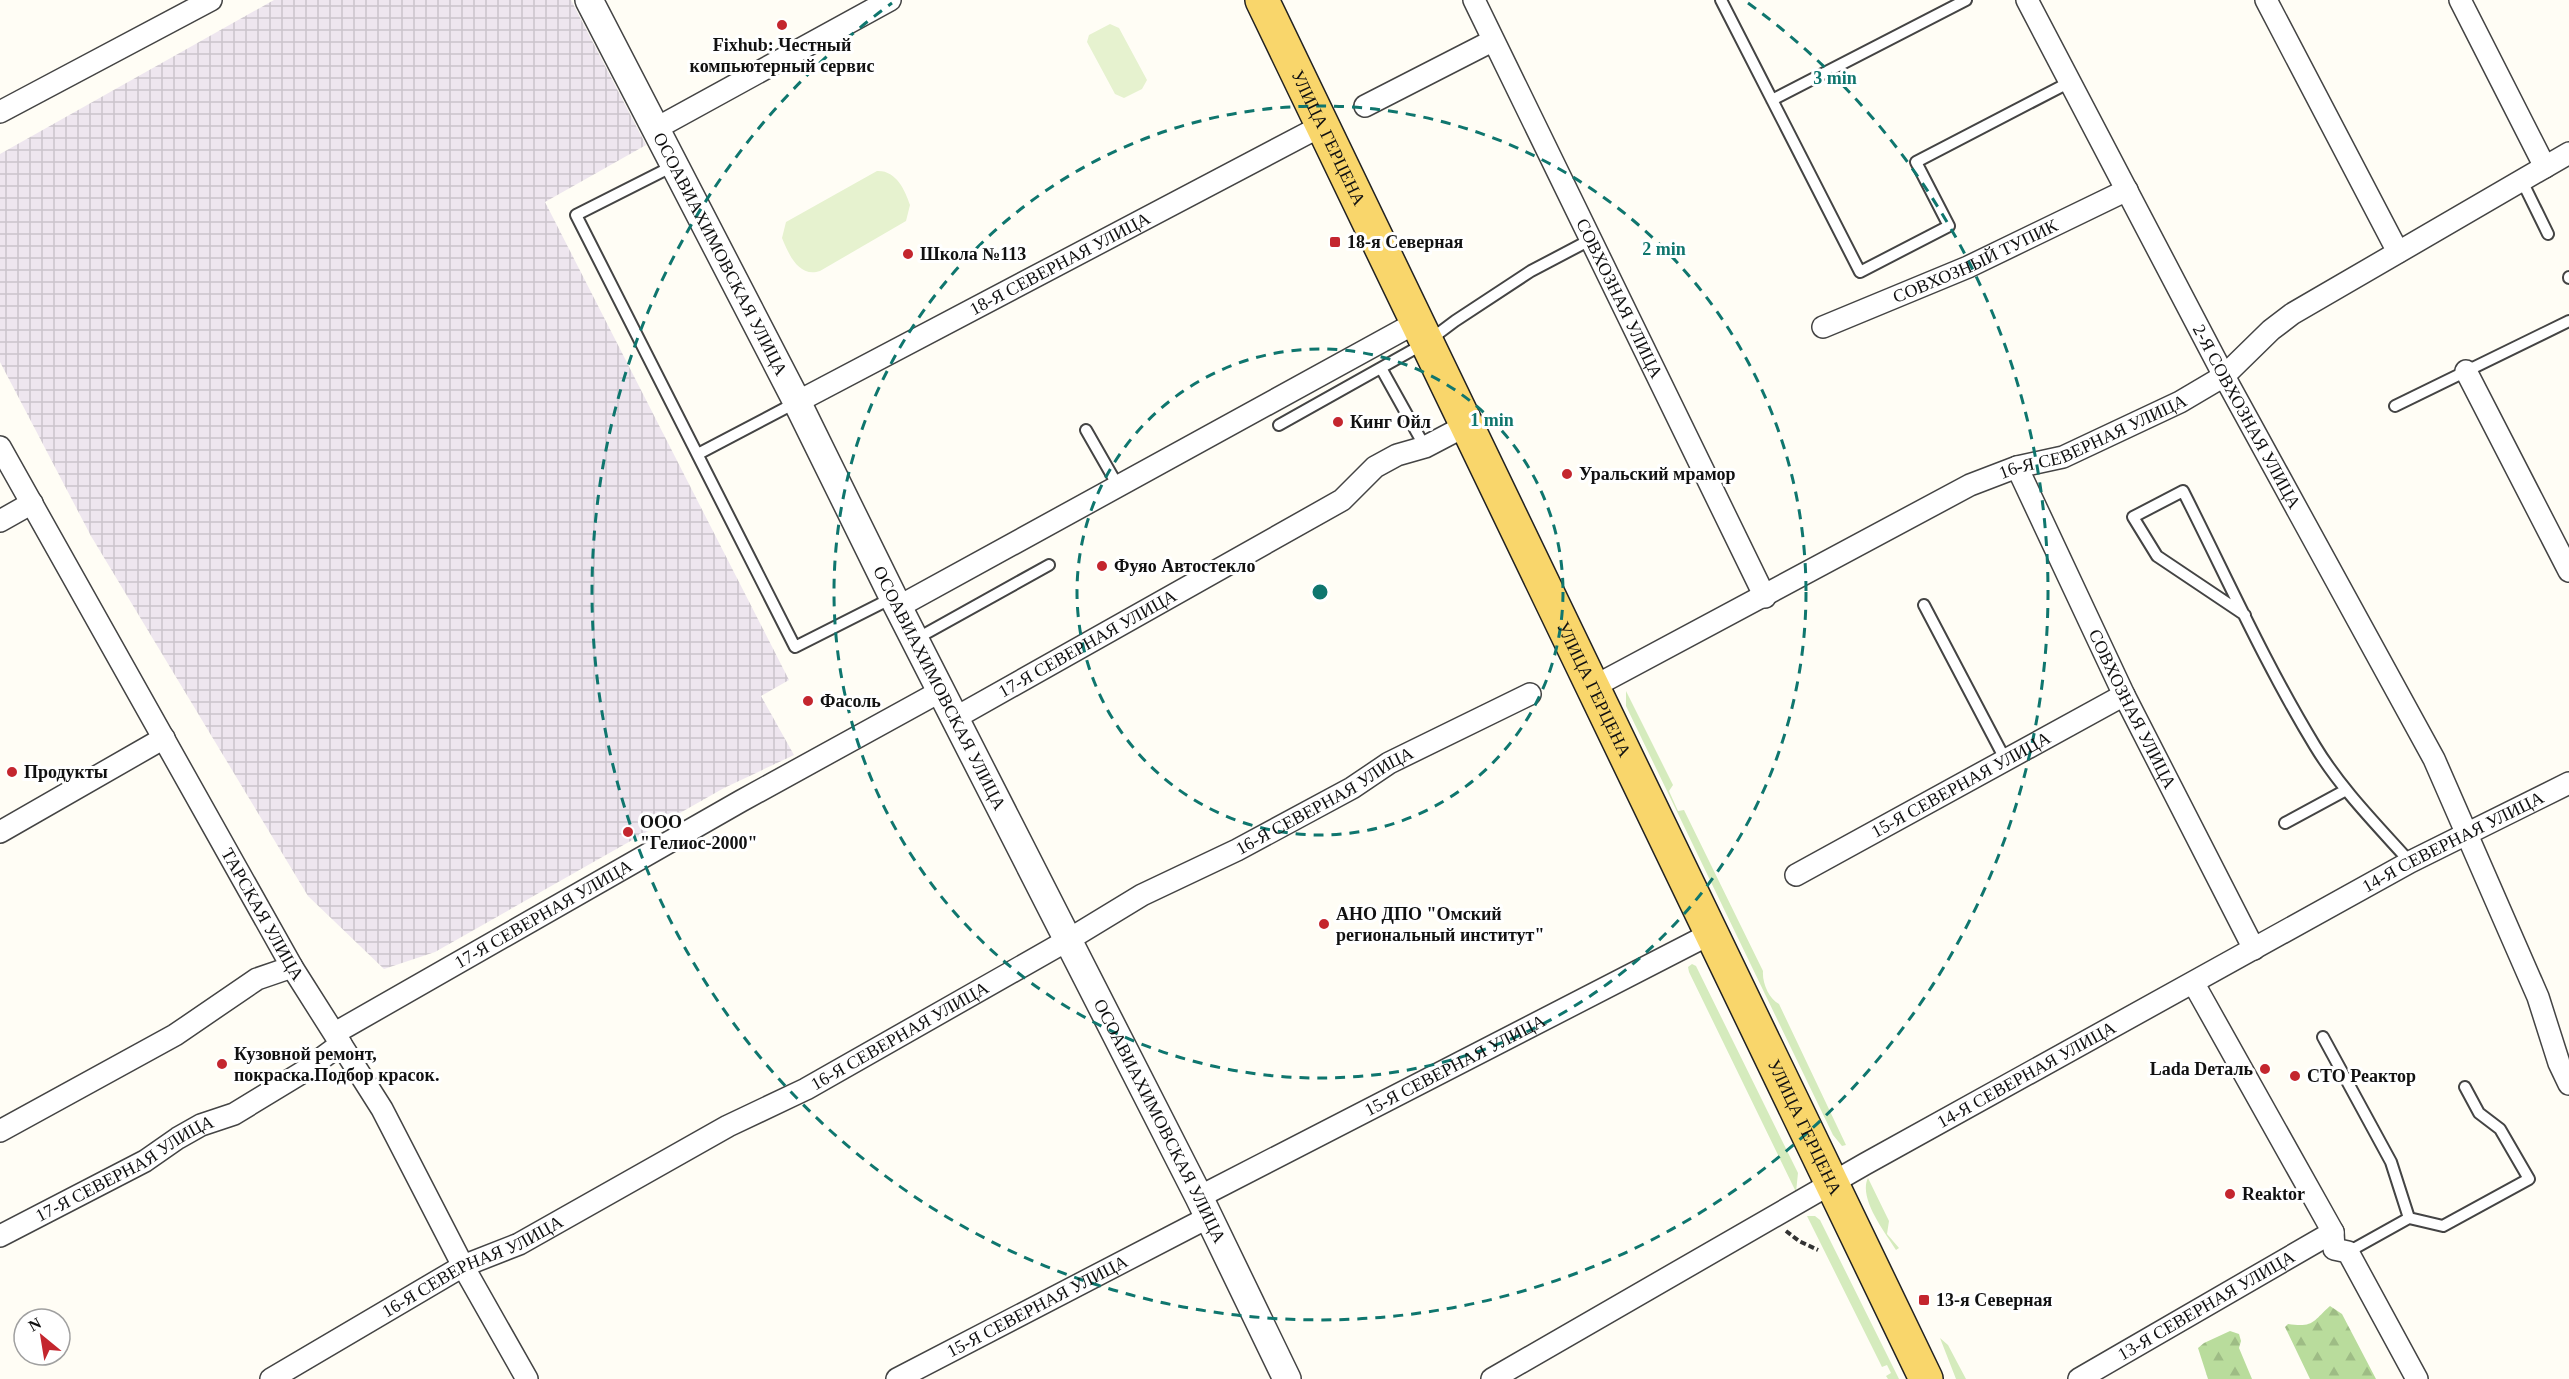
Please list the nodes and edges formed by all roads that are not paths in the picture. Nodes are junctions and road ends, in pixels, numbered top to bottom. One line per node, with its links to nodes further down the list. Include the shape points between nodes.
1 (211, 0): 15 (street)
2 (589, 0): 17 (street, ОСОАВИАХИМОВСКАЯ УЛИЦА)
3 (890, 0): 17 (street)
4 (1262, 0): 16 (main road, УЛИЦА ГЕРЦЕНА)
5 (1474, 0): 11 (street, СОВХОЗНАЯ УЛИЦА)
6 (1720, 0): 13 (lane)
7 (1966, 0): 13 (lane)
8 (2027, 0): 12 (street, 2-Я СОВХОЗНАЯ УЛИЦА)
9 (2266, 0): 25 (street)
10 (2460, 0): 20 (street)
11 (1492, 41): 14 (street); 24 (street, СОВХОЗНАЯ УЛИЦА)
12 (2070, 82): 13 (lane, via 1916,162 1949,226 1860,272); 22 (street, 2-Я СОВХОЗНАЯ УЛИЦА)
13 (1772, 100)
14 (1365, 106)
15 (0, 112)
16 (1323, 125): 28 (main road, УЛИЦА ГЕРЦЕНА); 32 (street, 18-Я СЕВЕРНАЯ УЛИЦА)
17 (655, 129): 19 (street, ОСОАВИАХИМОВСКАЯ УЛИЦА)
18 (2569, 153): 20 (street, 16-Я СЕВЕРНАЯ УЛИЦА)
19 (673, 166): 32 (street, ОСОАВИАХИМОВСКАЯ УЛИЦА); 39 (lane, via 576,215)
20 (2545, 167): 21 (street, 16-Я СЕВЕРНАЯ УЛИЦА)
21 (2522, 181): 23 (lane); 25 (street, 16-Я СЕВЕРНАЯ УЛИЦА)
22 (2127, 190): 27 (street, СОВХОЗНЫЙ ТУПИК, via 1968,267); 31 (street, 2-Я СОВХОЗНАЯ УЛИЦА)
23 (2548, 234)
24 (1590, 240): 28 (lane, via 1531,271 1455,321); 46 (street, СОВХОЗНАЯ УЛИЦА)
25 (2398, 252): 31 (street, 16-Я СЕВЕРНАЯ УЛИЦА, via 2292,314)
26 (2569, 321): 30 (lane)
27 (1823, 327)
28 (1422, 332): 29 (lane); 35 (main road, УЛИЦА ГЕРЦЕНА); 41 (street)
29 (1381, 368): 34 (lane); 38 (lane)
30 (2466, 371): 33 (lane); 45 (street)
31 (2224, 376): 40 (street, 16-Я СЕВЕРНАЯ УЛИЦА, via 2139,423 2063,457); 62 (street, 2-Я СОВХОЗНАЯ УЛИЦА, via 2434,759)
32 (797, 402): 39 (lane); 47 (street, ОСОАВИАХИМОВСКАЯ УЛИЦА)
33 (2395, 406)
34 (1279, 425)
35 (1467, 426): 38 (street, 17-Я СЕВЕРНАЯ УЛИЦА); 51 (main road, УЛИЦА ГЕРЦЕНА)
36 (1086, 430): 41 (lane)
37 (0, 447): 42 (street, ТАРСКАЯ УЛИЦА)
38 (1425, 447): 55 (street, 17-Я СЕВЕРНАЯ УЛИЦА, via 1375,467 1342,500)
39 (698, 454): 47 (lane, via 795,647)
40 (2017, 467): 46 (street, 16-Я СЕВЕРНАЯ УЛИЦА, via 1970,485); 54 (street, СОВХОЗНАЯ УЛИЦА)
41 (1118, 486): 47 (street)
42 (32, 503): 43 (street); 56 (street, ТАРСКАЯ УЛИЦА)
43 (0, 522)
44 (1049, 565): 50 (lane)
45 (2569, 571)
46 (1765, 597): 51 (street, 16-Я СЕВЕРНАЯ УЛИЦА)
47 (895, 602): 50 (street, ОСОАВИАХИМОВСКАЯ УЛИЦА)
48 (1924, 605): 57 (lane)
49 (2245, 615): 49 (lane, via 2183,491 2133,517 2157,556); 59 (lane, via 2316,746)
50 (915, 640): 52 (street, ОСОАВИАХИМОВСКАЯ УЛИЦА)
51 (1593, 687): 65 (main road, УЛИЦА ГЕРЦЕНА)
52 (941, 691): 55 (street, ОСОАВИАХИМОВСКАЯ УЛИЦА); 71 (street, 17-Я СЕВЕРНАЯ УЛИЦА, via 701,824)
53 (1530, 694): 66 (street, 16-Я СЕВЕРНАЯ УЛИЦА, via 1389,763 1352,788 1237,850 1142,895)
54 (2124, 695): 57 (street, 15-Я СЕВЕРНАЯ УЛИЦА); 67 (street, СОВХОЗНАЯ УЛИЦА)
55 (955, 718): 66 (street, ОСОАВИАХИМОВСКАЯ УЛИЦА)
56 (164, 738): 61 (street); 68 (street, ТАРСКАЯ УЛИЦА)
57 (2005, 759): 64 (street, 15-Я СЕВЕРНАЯ УЛИЦА)
58 (2569, 783): 62 (street, 14-Я СЕВЕРНАЯ УЛИЦА)
59 (2346, 790): 60 (lane); 63 (lane)
60 (2285, 824)
61 (0, 832)
62 (2467, 834): 63 (street, 14-Я СЕВЕРНАЯ УЛИЦА); 72 (street, via 2538,997)
63 (2410, 862): 67 (street, 14-Я СЕВЕРНАЯ УЛИЦА)
64 (1796, 875)
65 (1712, 933): 75 (main road, УЛИЦА ГЕРЦЕНА); 76 (street, 15-Я СЕВЕРНАЯ УЛИЦА)
66 (1068, 940): 76 (street, ОСОАВИАХИМОВСКАЯ УЛИЦА); 81 (street, 16-Я СЕВЕРНАЯ УЛИЦА, via 806,1089 728,1126 519,1244)
67 (2254, 949): 69 (street, 14-Я СЕВЕРНАЯ УЛИЦА)
68 (292, 967): 71 (street, ТАРСКАЯ УЛИЦА); 74 (street, via 257,978 175,1035)
69 (2194, 984): 75 (street, 14-Я СЕВЕРНАЯ УЛИЦА); 78 (street)
70 (2323, 1037): 77 (lane, via 2391,1162)
71 (338, 1038): 79 (street, 17-Я СЕВЕРНАЯ УЛИЦА, via 303,1072 234,1114 201,1125 145,1161); 81 (street, ТАРСКАЯ УЛИЦА, via 382,1109)
72 (2569, 1084)
73 (2465, 1087): 77 (lane, via 2479,1113 2500,1129 2529,1179 2443,1226)
74 (0, 1131)
75 (1832, 1182): 86 (street, 14-Я СЕВЕРНАЯ УЛИЦА); 87 (main road, УЛИЦА ГЕРЦЕНА)
76 (1204, 1207): 84 (street, 15-Я СЕВЕРНАЯ УЛИЦА); 85 (street, ОСОАВИАХИМОВСКАЯ УЛИЦА)
77 (2409, 1218): 80 (lane)
78 (2333, 1232): 80 (street, via 2334,1249); 88 (street, 13-Я СЕВЕРНАЯ УЛИЦА)
79 (0, 1236)
80 (2348, 1252): 89 (street)
81 (463, 1266): 82 (street, 16-Я СЕВЕРНАЯ УЛИЦА); 83 (street, ТАРСКАЯ УЛИЦА)
82 (271, 1379)
83 (527, 1379)
84 (897, 1379)
85 (1287, 1379)
86 (1492, 1379)
87 (1926, 1379)
88 (2079, 1379)
89 (2417, 1379)

